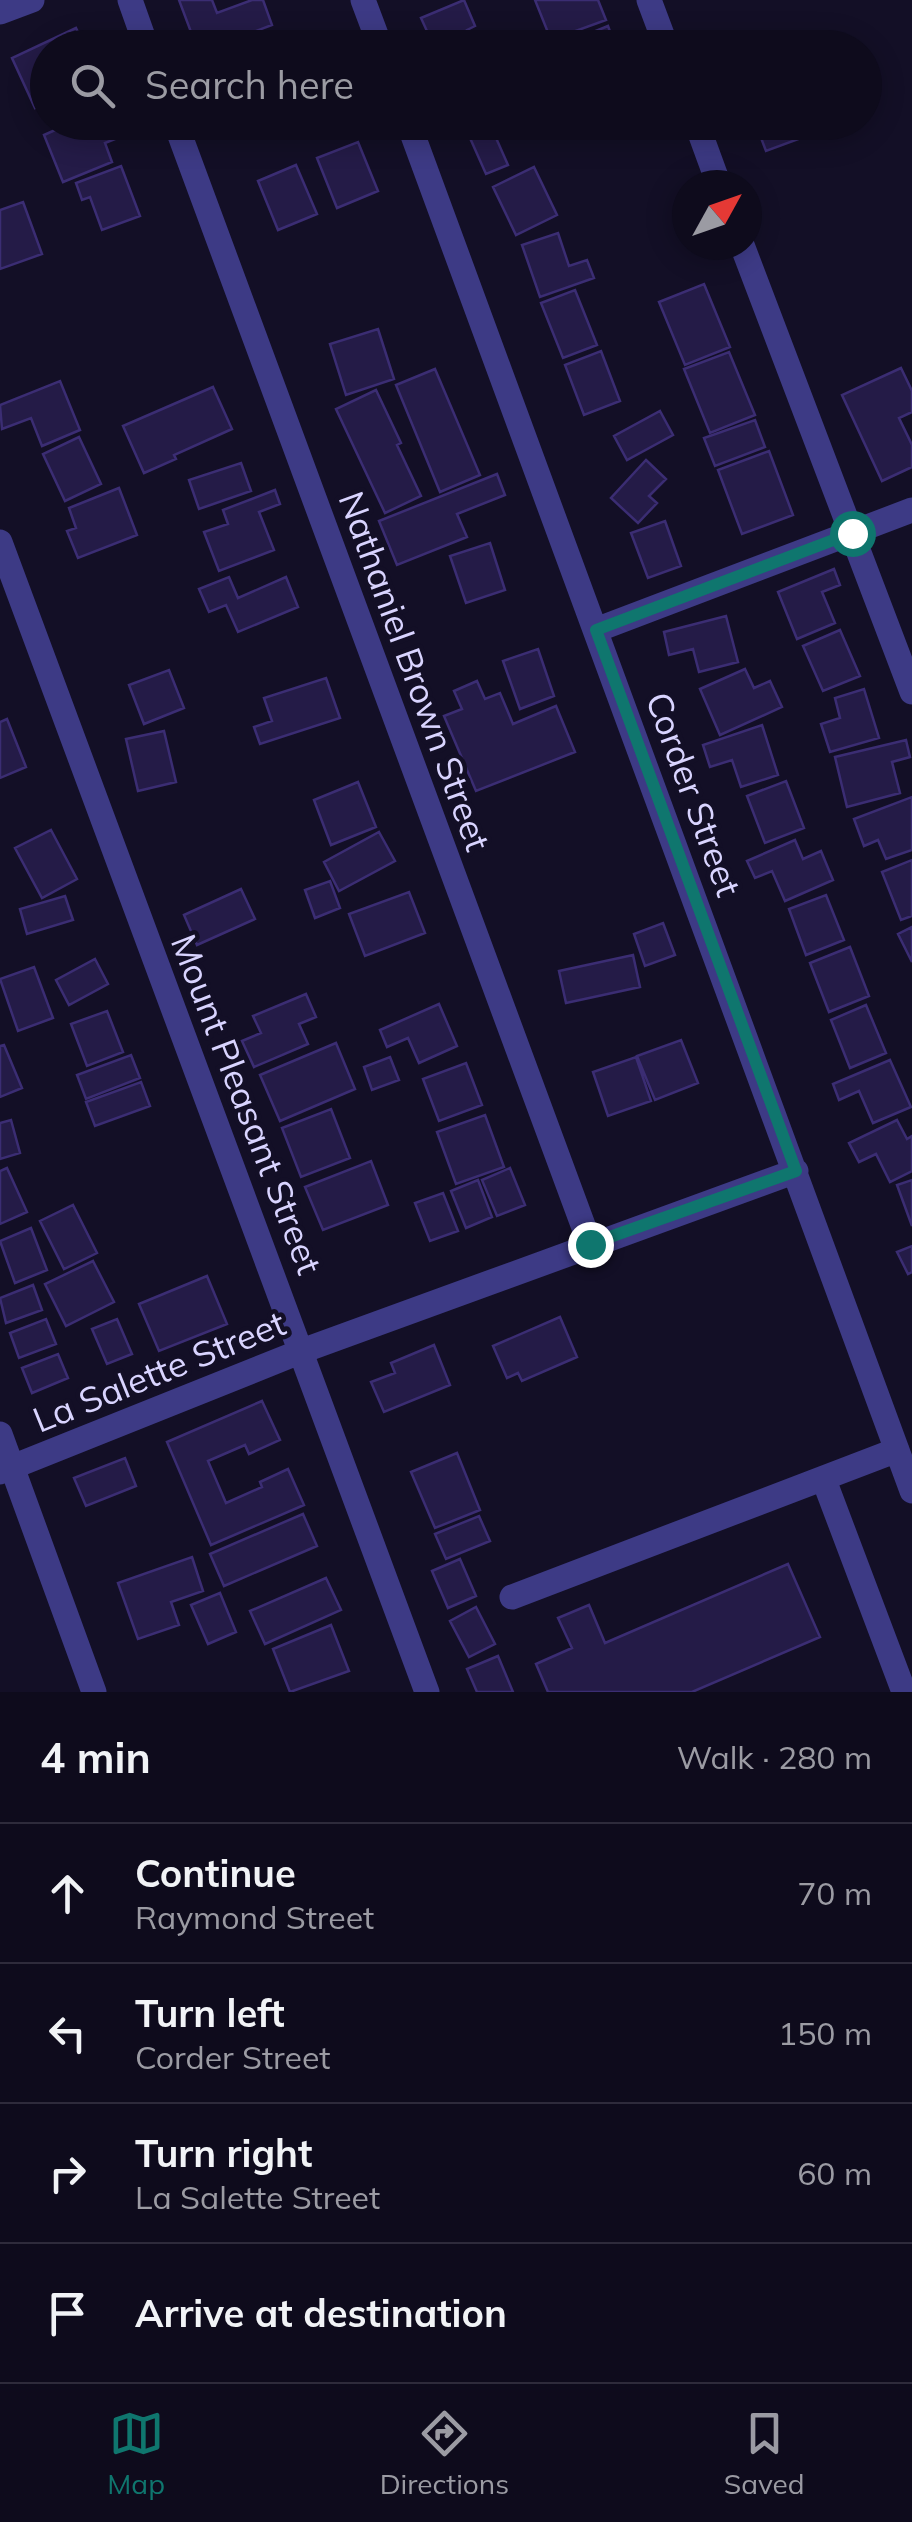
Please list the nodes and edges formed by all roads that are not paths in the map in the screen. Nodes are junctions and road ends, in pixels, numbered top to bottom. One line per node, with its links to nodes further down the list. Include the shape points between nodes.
1 (32, 0): 5 (street)
2 (130, 0): 6 (street)
3 (363, 0): 7 (street)
4 (649, 0): 8 (street)
5 (0, 12)
6 (141, 30)
7 (374, 30)
8 (660, 30)
9 (182, 140): 20 (street, Nathaniel Brown Street)
10 (415, 140): 17 (street, Corder Street)
11 (703, 140): 12 (street)
12 (714, 170)
13 (748, 260): 15 (street)
14 (912, 510): 15 (street)
15 (852, 533): 17 (street); 18 (street)
16 (0, 542): 21 (street, Mount Pleasant Street)
17 (596, 630): 19 (street, Corder Street)
18 (912, 692)
19 (796, 1171): 20 (street, La Salette Street); 23 (street, Corder Street)
20 (590, 1244): 21 (street, La Salette Street)
21 (302, 1351): 24 (street, La Salette Street); 30 (street, Mount Pleasant Street)
22 (0, 1434): 24 (street)
23 (897, 1450): 25 (street); 26 (street, Corder Street)
24 (6, 1470): 29 (street)
25 (824, 1480): 27 (street); 28 (street)
26 (912, 1491)
27 (512, 1597)
28 (903, 1663): 31 (street)
29 (94, 1692)
30 (427, 1692)
31 (904, 1692)

